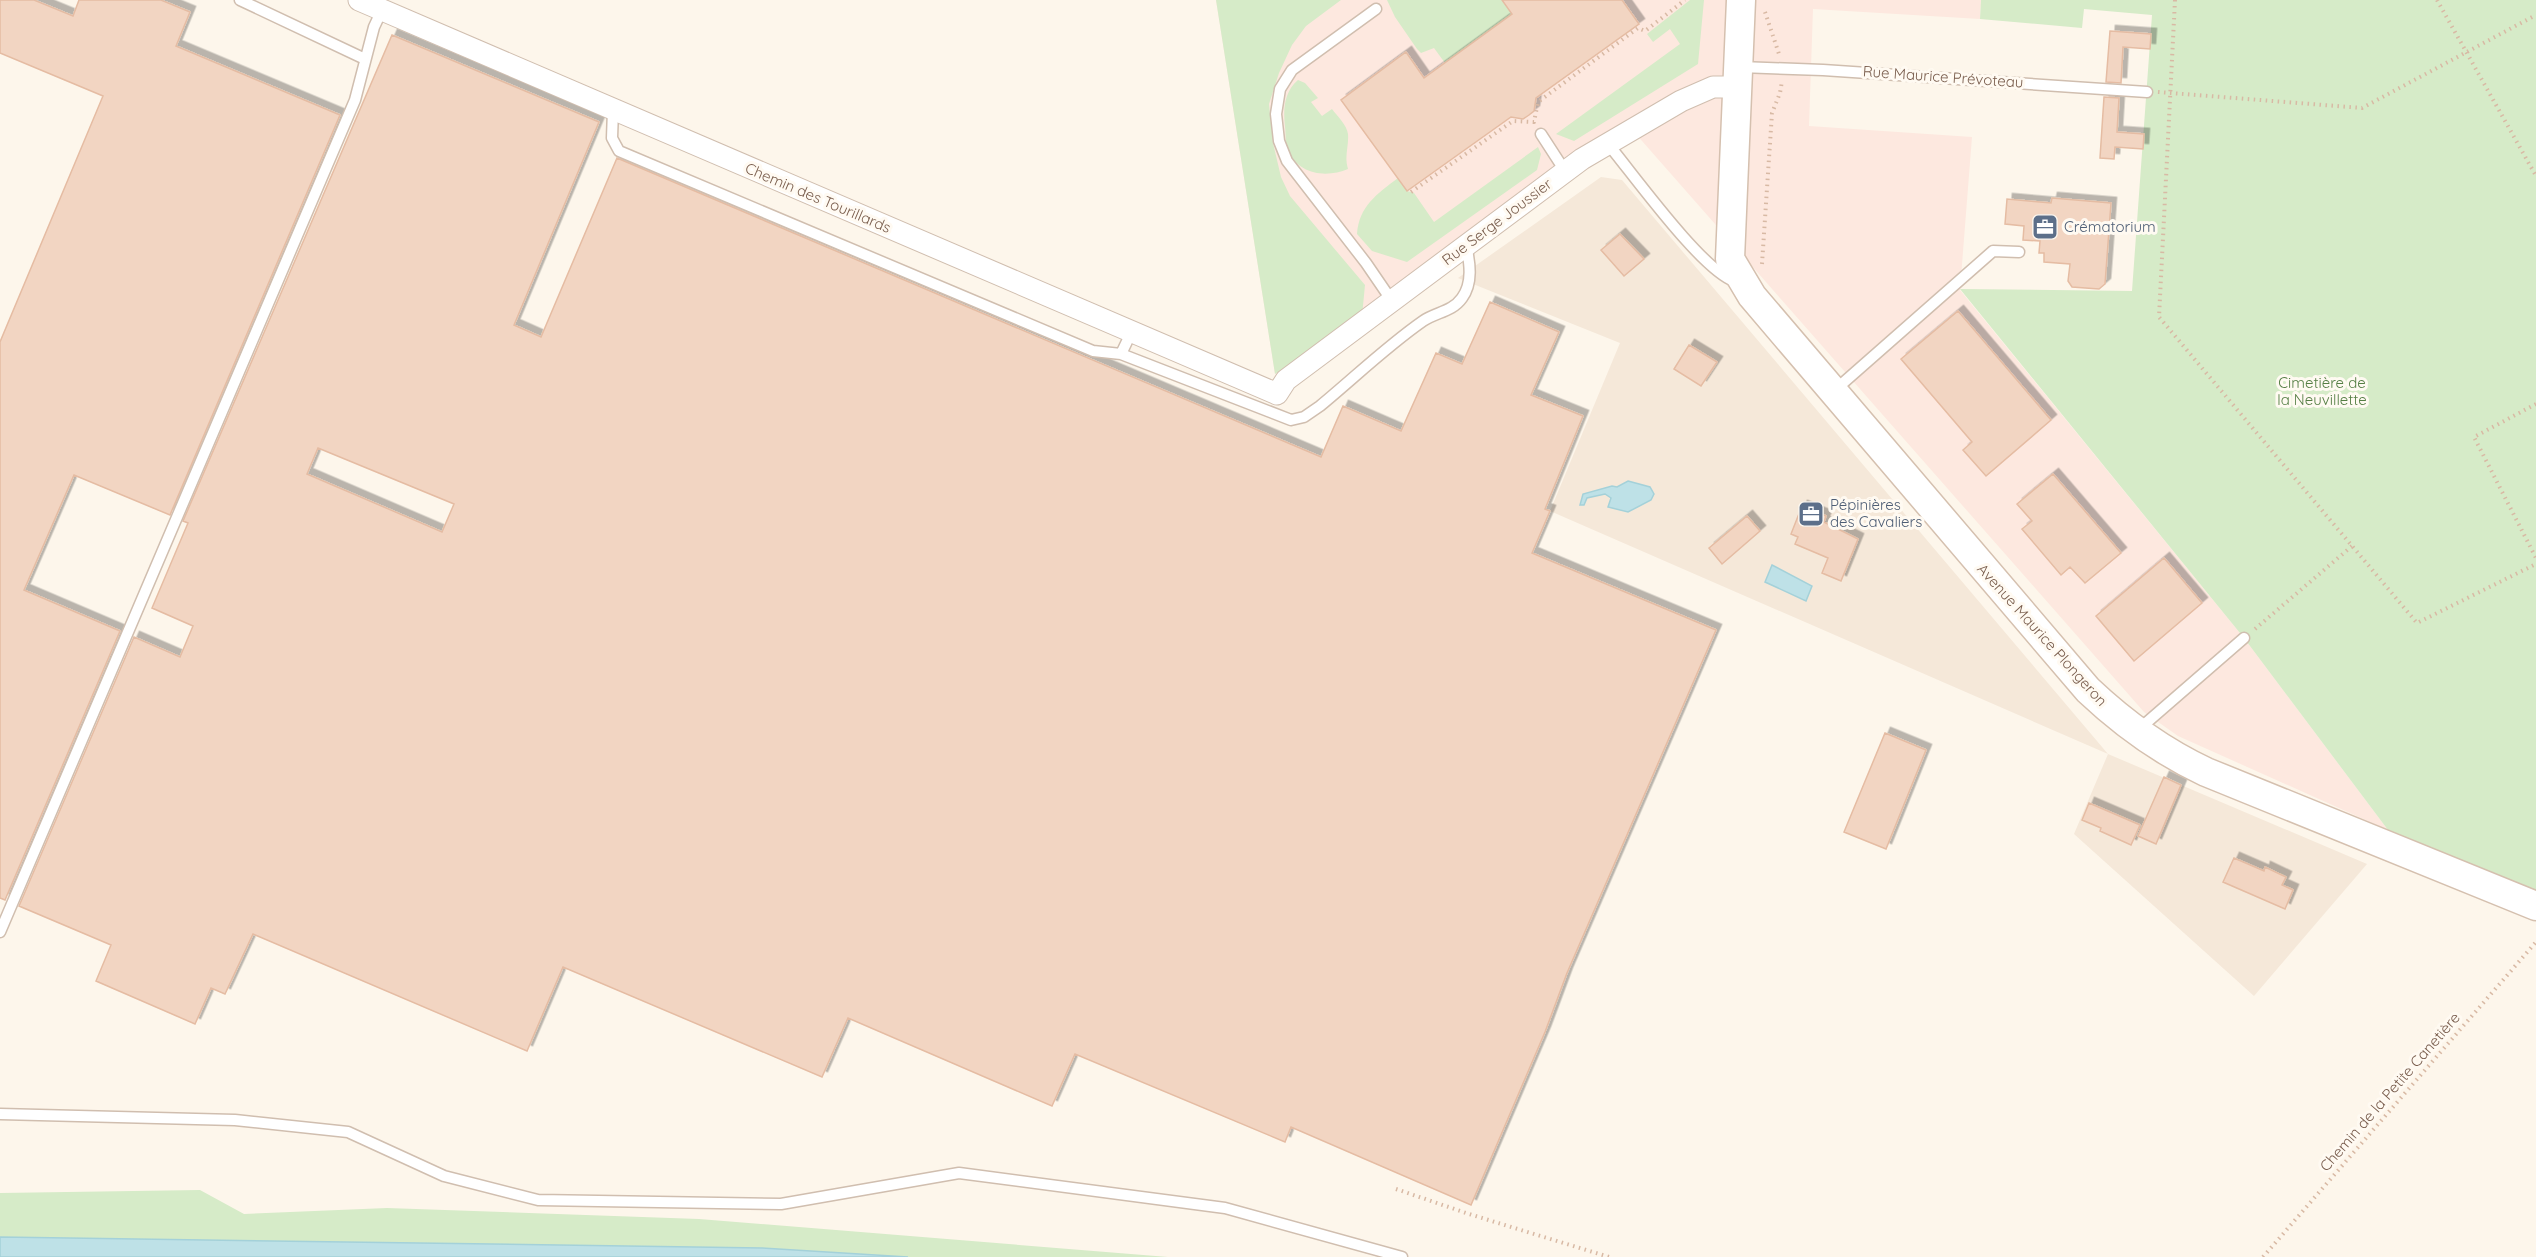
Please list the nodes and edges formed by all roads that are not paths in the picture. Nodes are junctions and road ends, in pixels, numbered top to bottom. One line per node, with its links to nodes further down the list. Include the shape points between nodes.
1 (240, 0): 6 (lane)
2 (359, 0): 5 (street, Chemin des Tourillards)
3 (1753, 5): 7 (street)
4 (1376, 9): 16 (lane, via 1292,70 1280,89 1276,114 1279,141 1287,161)
5 (382, 10): 6 (lane); 9 (street, Chemin des Tourillards)
6 (365, 59): 24 (lane, via 355,100)
7 (1737, 77): 8 (lane, Rue Maurice Prévoteau, via 1783,69); 11 (street, Rue Serge Joussier, via 1680,101); 15 (street, Avenue Maurice Plongeron, via 1730,259)
8 (2147, 92)
9 (613, 110): 17 (street, Chemin des Tourillards); 18 (lane, via 612,138 619,151 1093,351)
10 (1541, 134): 12 (lane)
11 (1608, 144): 12 (street, Rue Serge Joussier); 15 (lane, via 1701,256 1727,279)
12 (1565, 171): 13 (street, Rue Serge Joussier)
13 (1466, 245): 16 (street, Rue Serge Joussier); 18 (lane, via 1471,266 1468,287 1453,309 1425,320 1304,417 1291,420)
14 (2019, 252): 19 (lane, via 1993,251)
15 (1756, 280): 19 (street, Avenue Maurice Plongeron, via 1752,296)
16 (1392, 301): 20 (street, Rue Serge Joussier, via 1286,380)
17 (1131, 333): 18 (lane); 20 (street, Chemin des Tourillards)
18 (1121, 354)
19 (1833, 392): 22 (street, Avenue Maurice Plongeron, via 2088,690)
20 (1277, 394)
21 (2244, 638): 22 (lane)
22 (2136, 732): 23 (street, Avenue Maurice Plongeron, via 2206,772)
23 (2536, 906)
24 (0, 932)
25 (0, 1114): 26 (lane, via 235,1120 348,1132 444,1176 538,1200 781,1204 959,1173 1225,1208)
26 (1402, 1257)

